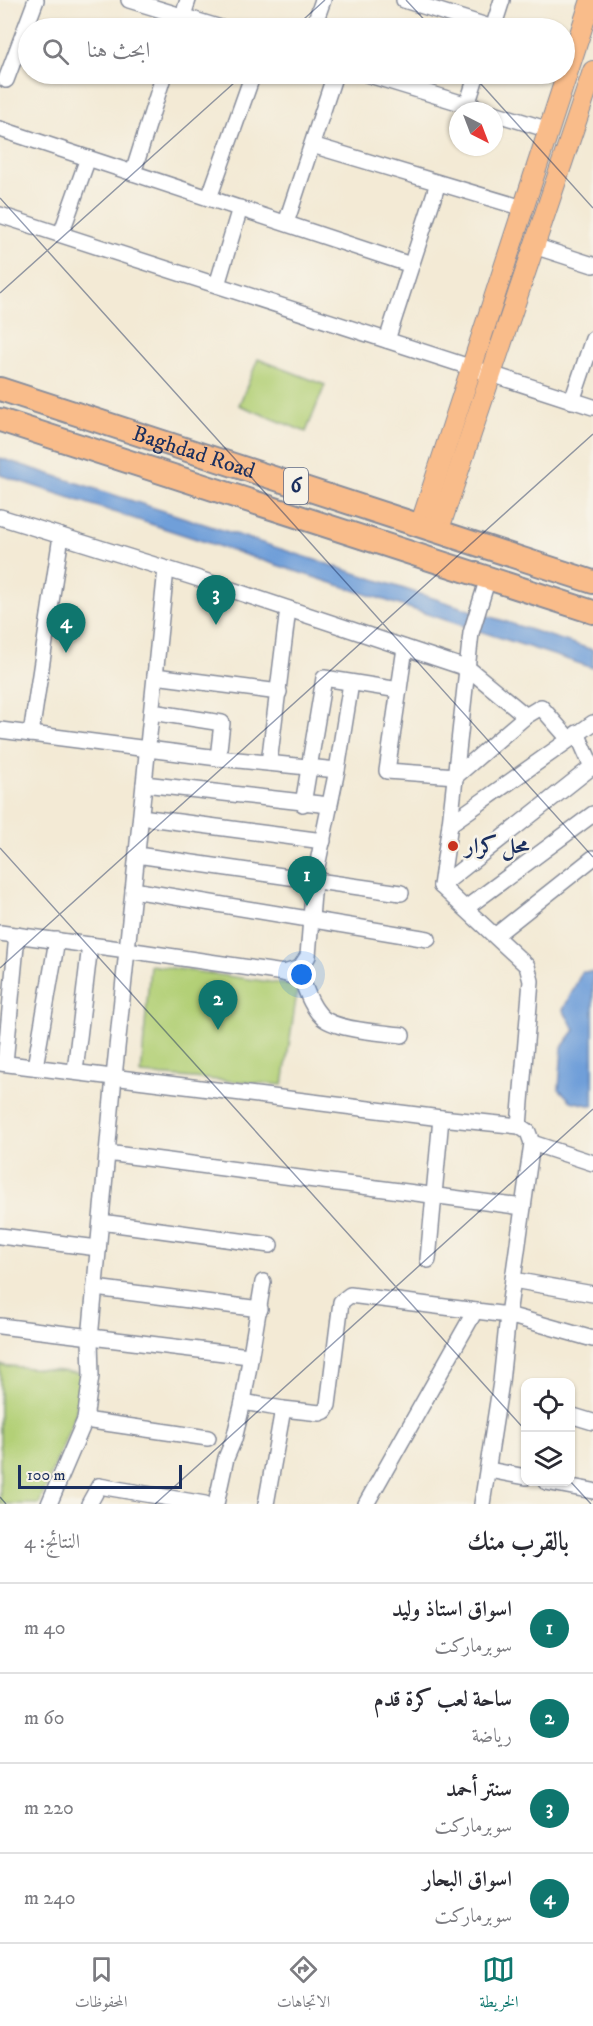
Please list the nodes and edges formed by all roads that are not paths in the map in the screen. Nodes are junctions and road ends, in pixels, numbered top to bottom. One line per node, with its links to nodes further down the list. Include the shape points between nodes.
1 (36, 0): 8 (street)
2 (129, 0): 9 (street)
3 (188, 0): 10 (street)
4 (323, 0): 11 (street)
5 (404, 0): 12 (street)
6 (502, 0): 13 (street)
7 (591, 0): 15 (main road)
8 (29, 18)
9 (172, 18)
10 (182, 18)
11 (317, 18)
12 (461, 18)
13 (496, 18)
14 (18, 48): 17 (street)
15 (575, 50)
16 (593, 71): 39 (main road)
17 (6, 80)
18 (158, 84): 31 (street)
19 (249, 84): 33 (street)
20 (332, 84): 29 (street)
21 (399, 84): 24 (street)
22 (474, 84): 25 (street)
23 (564, 84): 28 (main road)
24 (457, 102)
25 (468, 102)
26 (503, 116): 28 (street)
27 (0, 129): 30 (street)
28 (549, 130): 35 (main road)
29 (312, 145): 32 (street); 37 (street)
30 (88, 158): 31 (street); 38 (street)
31 (133, 173): 33 (street)
32 (438, 183): 35 (street); 40 (street)
33 (209, 198): 34 (street)
34 (240, 208): 37 (street); 42 (street)
35 (523, 208): 45 (main road)
36 (0, 214): 38 (street)
37 (286, 223): 40 (street)
38 (61, 234): 42 (street)
39 (534, 246): 41 (street); 46 (main road)
40 (411, 265): 44 (street)
41 (593, 265)
42 (217, 285): 44 (street)
43 (593, 339): 48 (street)
44 (387, 340): 45 (street)
45 (471, 368): 46 (street); 52 (main road)
46 (491, 374): 48 (street); 52 (main road)
47 (0, 390): 52 (highway, Baghdad Road / 6)
48 (572, 401): 49 (street)
49 (593, 407)
50 (0, 420): 55 (highway, Baghdad Road / 6)
51 (0, 517): 53 (street)
52 (429, 529): 56 (highway, Baghdad Road / 6)
53 (61, 536): 54 (street); 69 (street)
54 (166, 569): 57 (street); 61 (street)
55 (488, 578): 58 (highway, Baghdad Road / 6); 60 (street, via 471,633)
56 (593, 582)
57 (288, 609): 59 (street); 64 (street)
58 (593, 612)
59 (405, 648): 60 (street); 63 (street)
60 (469, 669): 66 (street); 77 (street)
61 (155, 676): 64 (street); 65 (street)
62 (351, 683): 63 (street); 75 (street, via 324,678); 76 (street)
63 (399, 690): 77 (street, via 387,771)
64 (279, 693): 73 (street)
65 (152, 712): 71 (street); 72 (street, via 222,723)
66 (526, 716): 70 (street, via 541,707); 77 (street)
67 (593, 723): 70 (street)
68 (0, 730): 69 (street)
69 (31, 734): 71 (street)
70 (573, 736): 74 (street); 83 (street)
71 (147, 749): 72 (street); 78 (street)
72 (218, 758): 73 (street)
73 (269, 763): 75 (street)
74 (592, 766): 88 (street)
75 (310, 768): 76 (street); 79 (street)
76 (337, 770): 80 (street)
77 (456, 776): 83 (street)
78 (144, 784): 79 (street); 82 (street)
79 (303, 804): 80 (street)
80 (329, 806): 84 (street)
81 (593, 814): 91 (street)
82 (141, 817): 84 (street); 85 (street)
83 (450, 824): 88 (street)
84 (323, 841): 87 (street)
85 (137, 855): 87 (street); 89 (street)
86 (593, 858): 95 (street)
87 (314, 880): 90 (street); 92 (street)
88 (441, 886): 91 (street)
89 (133, 890): 92 (street); 99 (street)
90 (401, 893)
91 (466, 908): 95 (street)
92 (312, 919): 96 (street); 100 (street, via 308,956 300,968)
93 (0, 933): 94 (street)
94 (17, 935): 97 (street); 102 (street)
95 (496, 935): 107 (street, via 527,966 531,981)
96 (428, 939)
97 (57, 940): 98 (street); 103 (street)
98 (90, 945): 99 (street); 104 (street)
99 (127, 950): 100 (street); 105 (street)
100 (284, 973): 101 (street, via 302,980 311,1003 324,1019 352,1029)
101 (402, 1035)
102 (2, 1063): 103 (street)
103 (35, 1067): 104 (street)
104 (75, 1071): 105 (street)
105 (114, 1077): 106 (street); 109 (street)
106 (441, 1118): 107 (street); 111 (street)
107 (519, 1126): 108 (street, via 528,1132)
108 (532, 1143): 110 (street); 112 (street)
109 (107, 1153): 111 (street); 113 (street)
110 (593, 1163)
111 (435, 1195): 112 (street); 117 (street)
112 (523, 1207): 118 (street)
113 (101, 1222): 115 (street); 116 (street)
114 (0, 1236): 116 (street)
115 (270, 1245)
116 (98, 1248): 120 (street)
117 (428, 1260)
118 (513, 1280): 121 (street); 124 (street)
119 (263, 1282): 122 (street)
120 (95, 1287): 122 (street); 126 (street)
121 (593, 1294)
122 (260, 1309): 128 (street)
123 (475, 1311): 124 (street); 130 (street, via 350,1295 341,1302 328,1406 320,1413); 146 (street)
124 (508, 1315): 127 (street); 135 (street)
125 (0, 1326): 126 (street)
126 (90, 1339): 128 (street); 132 (street, via 91,1376)
127 (593, 1339)
128 (249, 1356): 129 (street)
129 (243, 1402): 130 (street); 144 (street)
130 (283, 1409): 145 (street)
131 (575, 1417): 133 (street)
132 (85, 1420): 134 (street); 140 (street)
133 (593, 1422)
134 (208, 1438)
135 (489, 1470): 136 (street); 147 (street)
136 (521, 1476)
137 (99, 1486): 141 (street); 142 (street); 143 (street)
138 (567, 1486): 139 (street)
139 (593, 1491)
140 (49, 1504)
141 (89, 1504)
142 (135, 1504)
143 (205, 1504)
144 (216, 1504)
145 (266, 1504)
146 (366, 1504)
147 (482, 1504)

